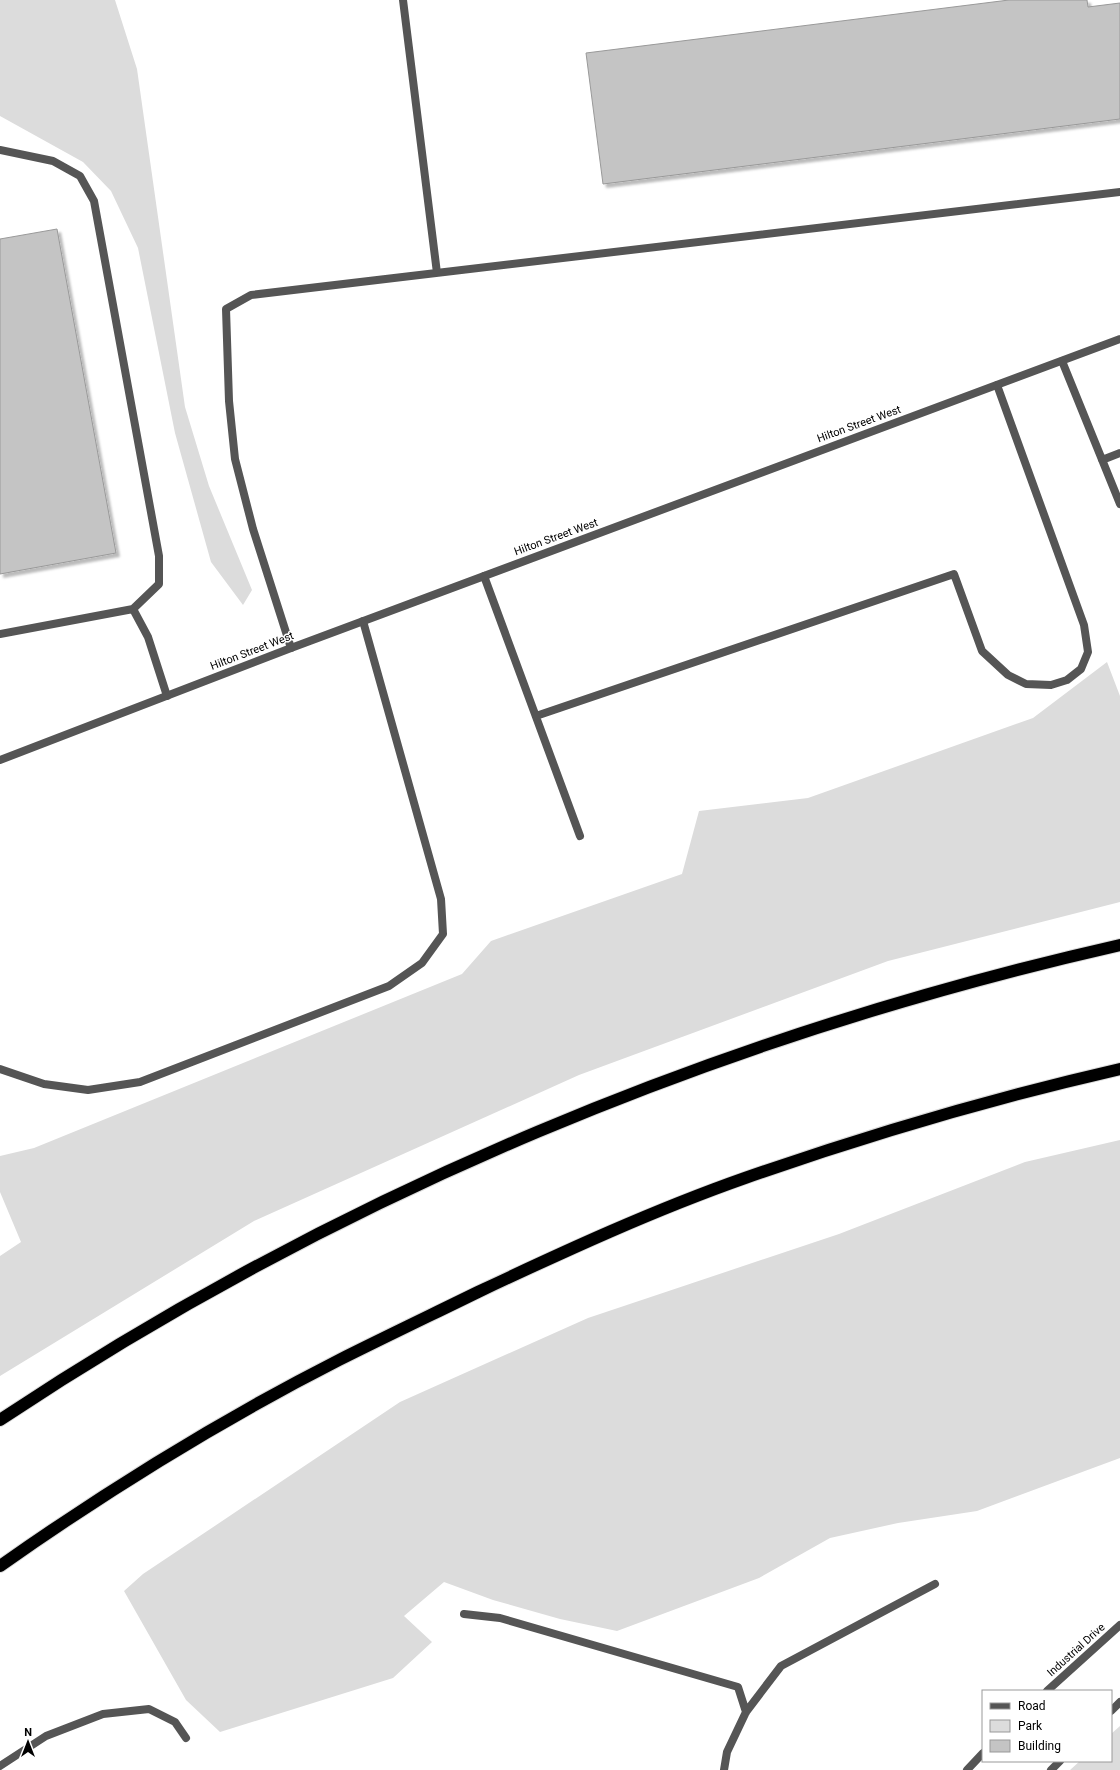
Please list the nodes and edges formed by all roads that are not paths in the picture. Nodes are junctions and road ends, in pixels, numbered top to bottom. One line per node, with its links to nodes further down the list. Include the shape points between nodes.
1 (403, 0): 4 (street)
2 (0, 150): 12 (street, via 53,161 67,168 80,176 94,201 159,556 159,584)
3 (1120, 192): 4 (street)
4 (437, 273): 15 (street, via 251,295 226,309 229,400 235,459 253,529)
5 (1120, 339): 6 (street, Hilton Street West)
6 (1062, 361): 7 (street, Hilton Street West); 9 (street)
7 (996, 385): 11 (street, Hilton Street West); 17 (street, via 1084,625 1088,652 1081,669 1068,680 1051,685 1026,684 1008,676 982,651 954,574)
8 (1120, 453): 9 (street)
9 (1102, 460): 10 (street)
10 (1120, 504)
11 (484, 576): 13 (street, Hilton Street West); 17 (street)
12 (133, 609): 14 (street); 16 (street, via 148,637)
13 (363, 621): 15 (street, Hilton Street West); 21 (street, via 441,899 442,934 422,963 388,986 140,1082 88,1090 44,1084)
14 (0, 634)
15 (291, 648): 16 (street, Hilton Street West)
16 (167, 696): 18 (street, Hilton Street West)
17 (536, 716): 19 (street)
18 (0, 760)
19 (580, 836)
20 (1120, 945): 23 (highway, via 949,988 828,1025 615,1100 506,1145 397,1195 201,1296)
21 (0, 1069)
22 (1120, 1069): 24 (highway, via 952,1112 745,1178 634,1221 535,1265 336,1361 154,1464)
23 (0, 1420)
24 (0, 1566)
25 (935, 1584): 31 (street, via 781,1666)
26 (464, 1614): 31 (street, via 500,1618 738,1687)
27 (1120, 1625): 28 (street, Industrial Drive)
28 (1048, 1690)
29 (1120, 1702): 30 (street)
30 (1112, 1710)
31 (746, 1712): 36 (street, via 727,1752)
32 (186, 1738): 35 (street, via 175,1722 149,1709 103,1714 46,1736)
33 (982, 1754): 37 (street)
34 (1059, 1762): 38 (street)
35 (0, 1766)
36 (724, 1770)
37 (967, 1770)
38 (1051, 1770)

